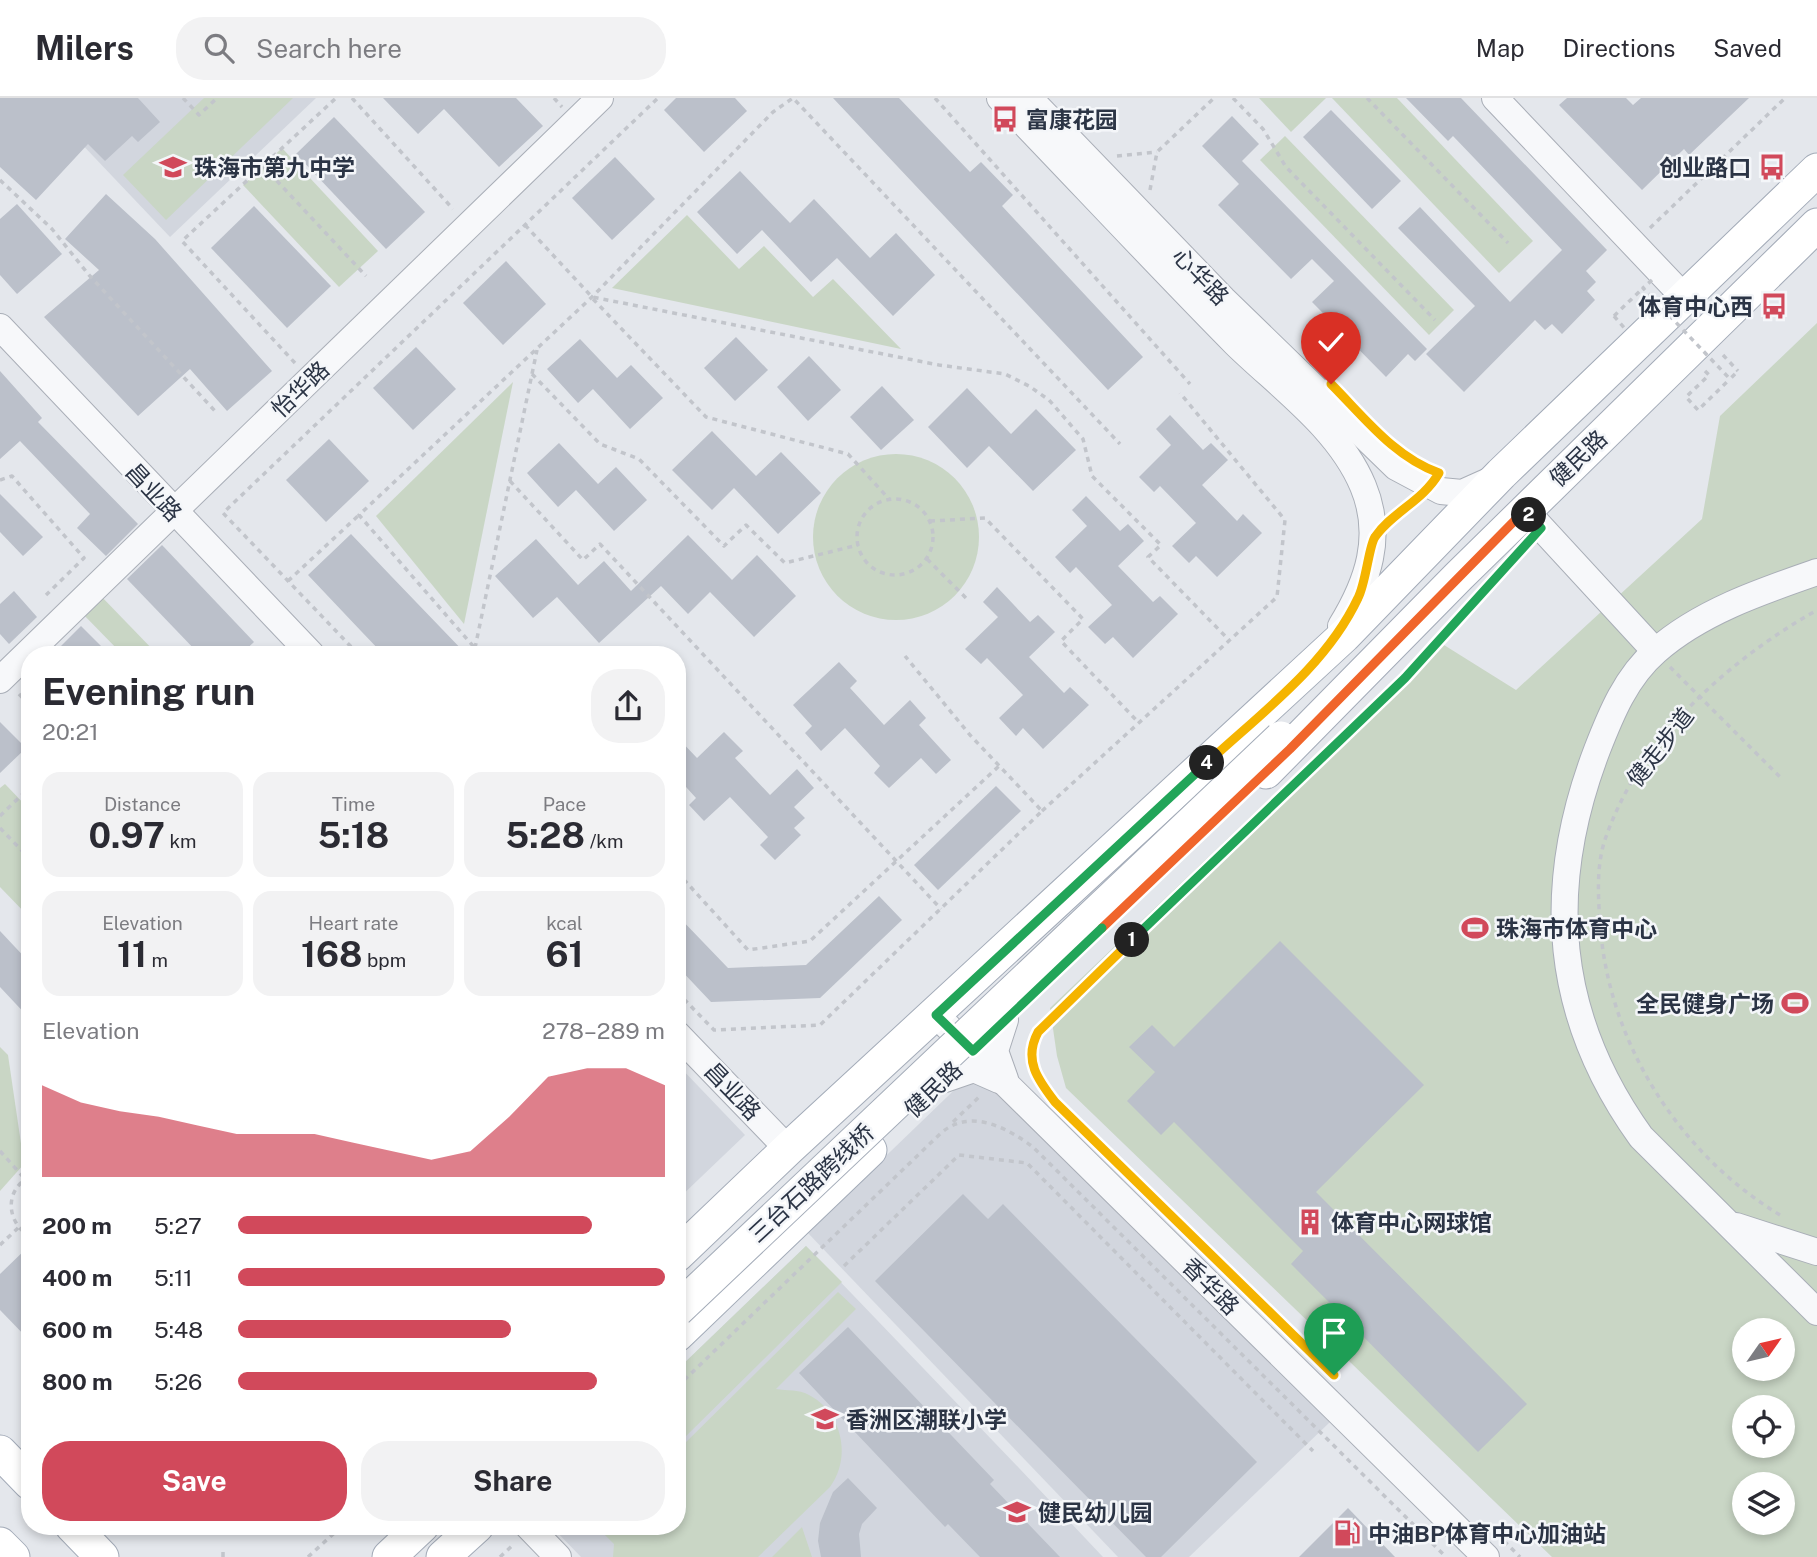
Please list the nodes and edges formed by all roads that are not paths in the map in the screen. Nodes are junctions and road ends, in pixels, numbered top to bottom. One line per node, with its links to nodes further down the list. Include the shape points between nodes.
1 (600, 98): 11 (street, 怡华路)
2 (1000, 98): 19 (street, 心华路, via 1326,431 1362,485 1372,517 1367,574 1359,598)
3 (1029, 98): 9 (street, 心华路, via 1396,467 1431,487 1462,493)
4 (1495, 98): 7 (street, via 1633,244)
5 (1817, 170): 7 (main road, 健民路)
6 (1817, 225): 10 (main road, 健民路)
7 (1662, 286): 9 (main road, 健民路)
8 (0, 327): 11 (street, 昌业路)
9 (1501, 474): 13 (main road, 健民路)
10 (1525, 510): 16 (street); 18 (main road, 健民路)
11 (173, 513): 14 (street, 怡华路); 15 (street, 昌业路)
12 (1817, 572): 16 (street, via 1716,612)
13 (1344, 636): 19 (main road, 健民路); 21 (main road)
14 (35, 646)
15 (303, 646)
16 (1655, 651): 29 (street, via 1629,682 1611,714 1578,813 1563,895 1568,974 1589,1042 1618,1104 1641,1138)
17 (21, 660): 20 (street, 怡华路)
18 (1374, 660): 21 (main road); 23 (main road, 健民路, via 1290,749)
19 (1309, 669): 22 (main road, 健民路)
20 (0, 680)
21 (1276, 732): 32 (main road, 三台石路跨线桥); 33 (main road, 三台石路跨线桥, bridge)
22 (936, 1015): 25 (street, 香华路); 28 (main road, 健民路)
23 (1005, 1020): 25 (main road, 健民路); 27 (street, via 996,1039 995,1059)
24 (686, 1043): 28 (street, 昌业路)
25 (973, 1051): 26 (main road, 健民路); 27 (street, 香华路)
26 (942, 1080): 27 (street, via 974,1069); 35 (main road, 健民路)
27 (1009, 1087): 45 (street, 香华路)
28 (788, 1149): 30 (main road, 健民路)
29 (1727, 1223): 31 (street); 34 (street)
30 (686, 1246)
31 (1817, 1252)
32 (686, 1278)
33 (686, 1301)
34 (1817, 1312)
35 (686, 1326)
36 (0, 1452): 37 (main road)
37 (21, 1474)
38 (81, 1535): 47 (main road)
39 (385, 1535): 48 (main road)
40 (412, 1535): 49 (main road)
41 (439, 1535): 50 (main road)
42 (467, 1535): 51 (main road)
43 (537, 1535): 52 (street)
44 (0, 1544): 46 (main road)
45 (1487, 1552)
46 (13, 1557)
47 (102, 1557)
48 (362, 1557)
49 (389, 1557)
50 (416, 1557)
51 (443, 1557)
52 (558, 1557)

